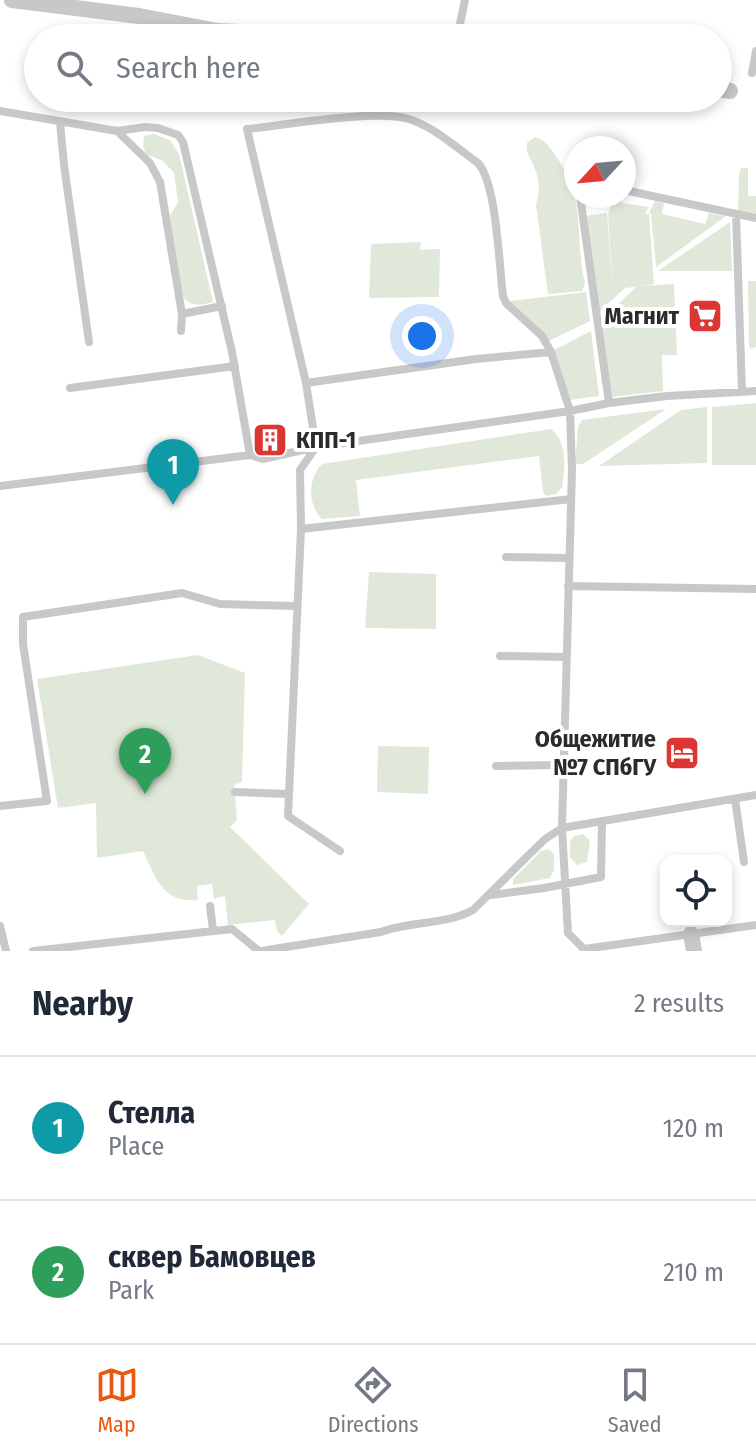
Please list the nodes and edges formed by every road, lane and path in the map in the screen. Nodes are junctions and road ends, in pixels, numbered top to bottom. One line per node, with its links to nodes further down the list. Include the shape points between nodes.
1 (12, 0): 3 (street)
2 (465, 0): 4 (lane)
3 (175, 24)
4 (460, 24)
5 (756, 51): 6 (lane)
6 (752, 73)
7 (0, 111): 8 (lane)
8 (60, 122): 9 (lane); 17 (lane)
9 (117, 131): 14 (lane, via 158,128 183,142); 15 (lane, via 157,172)
10 (636, 193): 12 (lane)
11 (582, 208): 24 (lane)
12 (736, 214): 13 (lane); 23 (lane)
13 (756, 218)
14 (222, 306): 15 (lane); 19 (lane)
15 (182, 314): 16 (lane)
16 (181, 331)
17 (89, 342)
18 (551, 352): 20 (lane); 20 (lane, via 542,336 506,303 491,192 478,163 401,117 247,129); 25 (lane)
19 (235, 366): 21 (lane); 27 (lane)
20 (306, 383): 26 (lane)
21 (70, 388)
22 (756, 391): 23 (lane)
23 (742, 392): 24 (lane)
24 (609, 403): 25 (lane)
25 (570, 411): 26 (lane); 29 (lane)
26 (316, 447): 27 (lane, via 263,459); 30 (lane, via 300,470)
27 (250, 455): 28 (lane)
28 (0, 486)
29 (571, 499): 30 (lane); 32 (lane)
30 (301, 529): 35 (lane)
31 (506, 557): 32 (lane)
32 (569, 558): 33 (lane)
33 (568, 586): 34 (lane); 37 (lane)
34 (756, 589)
35 (296, 606): 41 (lane); 44 (lane, via 220,604 182,593 23,617 47,801)
36 (500, 656): 37 (lane)
37 (567, 657): 38 (lane)
38 (565, 765): 39 (lane); 46 (lane)
39 (496, 766)
40 (235, 792): 41 (lane)
41 (289, 794): 47 (lane, via 288,816)
42 (756, 795): 43 (lane)
43 (735, 799): 45 (lane); 48 (lane)
44 (0, 806)
45 (602, 821): 46 (lane); 49 (lane, via 601,877)
46 (562, 828): 49 (lane); 50 (lane)
47 (340, 851)
48 (744, 862)
49 (563, 884): 50 (lane); 55 (lane, via 568,933 584,949)
50 (490, 895): 58 (lane, via 464,915)
51 (210, 906): 54 (lane)
52 (756, 925): 55 (lane)
53 (0, 926): 56 (lane)
54 (213, 930): 57 (lane); 58 (lane, via 232,929)
55 (691, 934): 59 (street)
56 (6, 951)
57 (33, 951)
58 (260, 951)
59 (694, 951)

